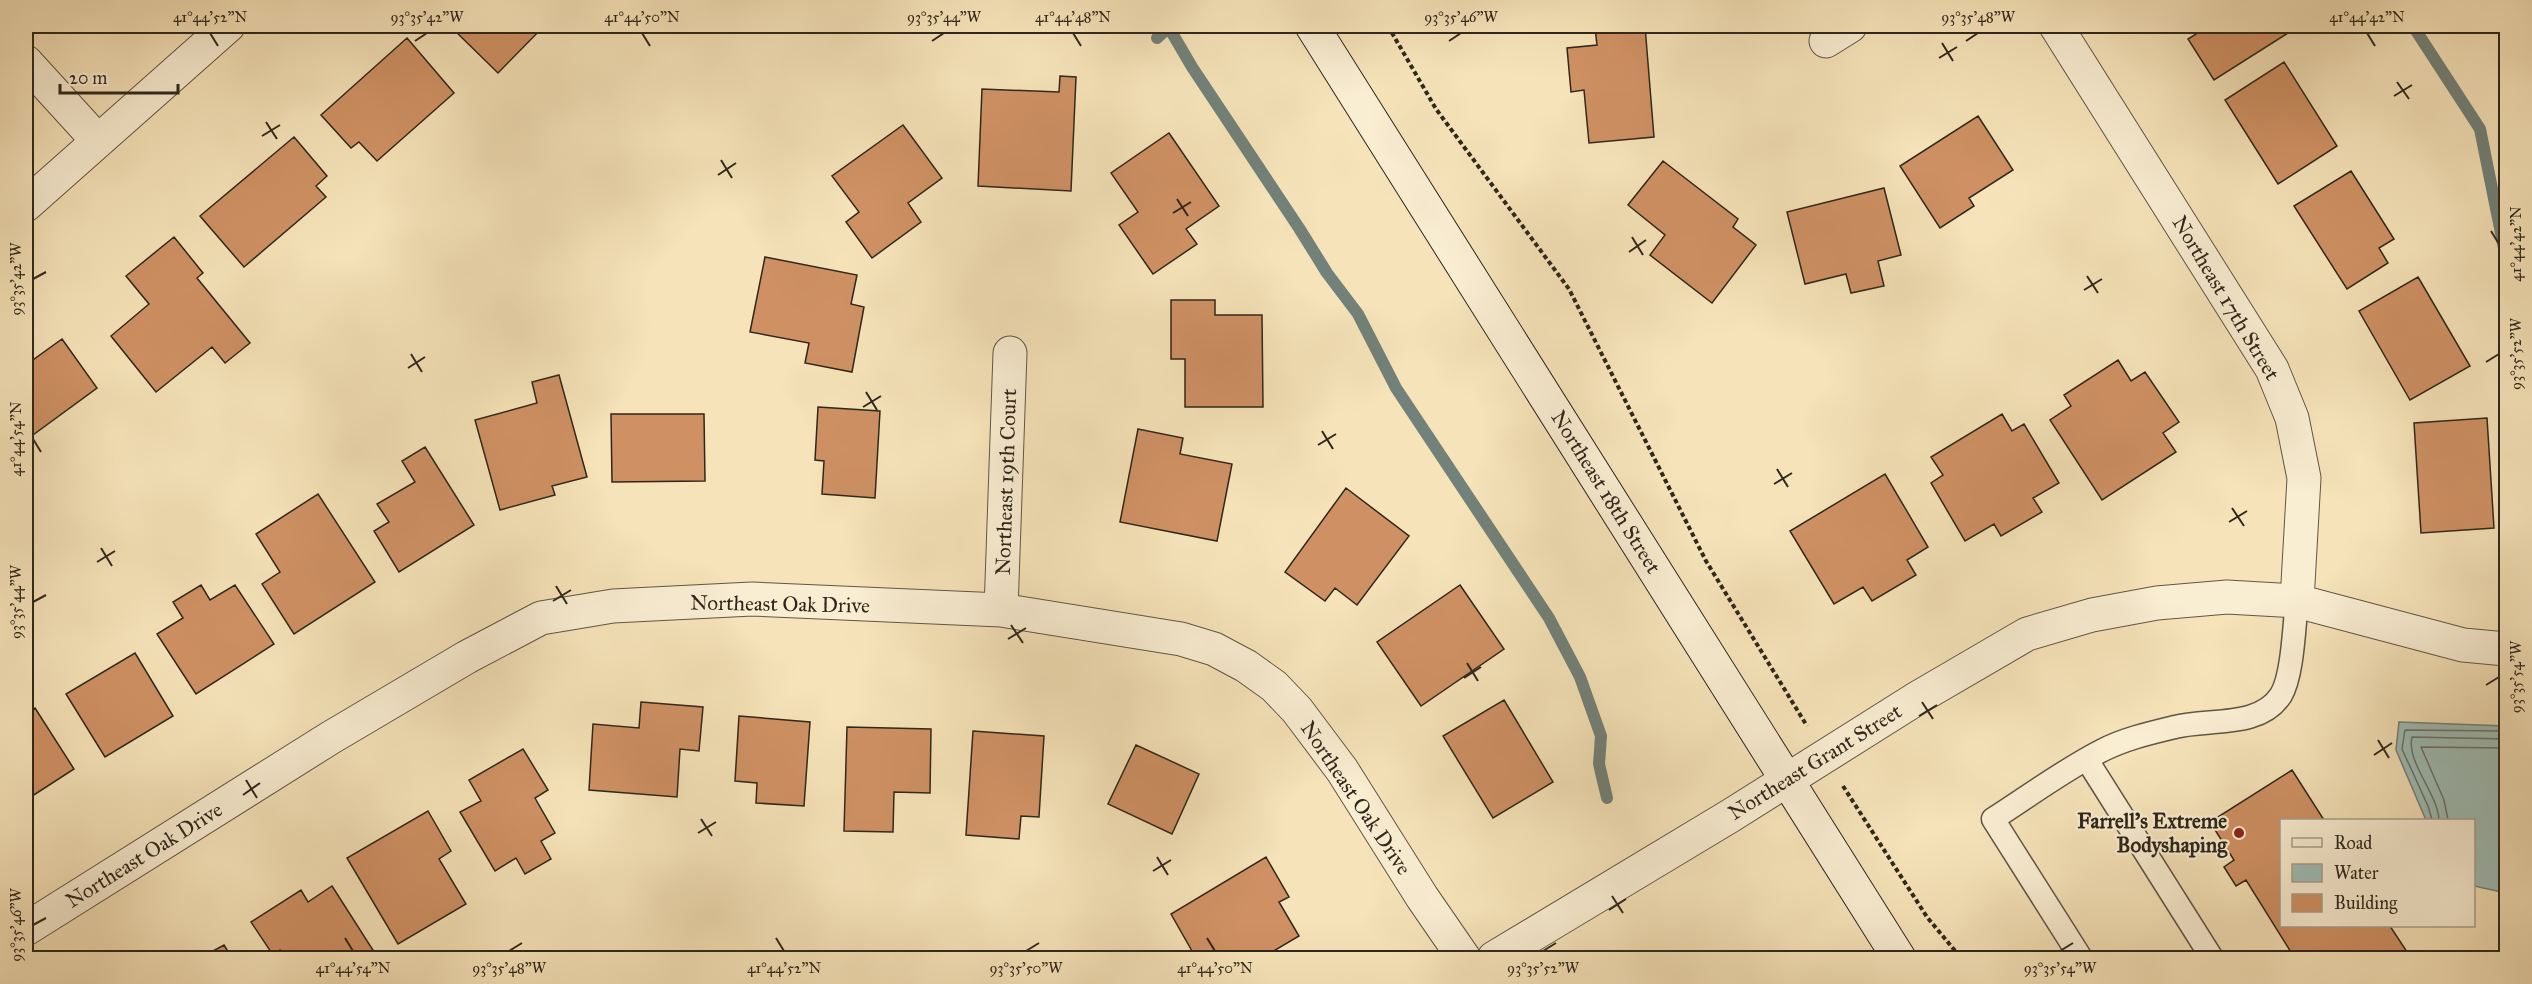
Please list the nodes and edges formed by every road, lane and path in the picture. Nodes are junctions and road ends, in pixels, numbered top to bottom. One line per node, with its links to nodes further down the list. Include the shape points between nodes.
1 (228, 26): 6 (street)
2 (1312, 26): 14 (street, Northeast 18th Street)
3 (1388, 26): 12 (path, via 1436,109 1569,289 1706,561)
4 (2056, 26): 9 (street, Northeast 17th Street, via 2272,369 2292,418 2304,478)
5 (26, 62): 6 (street)
6 (98, 141): 7 (street)
7 (26, 205)
8 (1010, 353): 10 (street, Northeast 19th Court)
9 (2297, 601): 11 (street, Northeast Grant Street, via 2463,645); 12 (street, Northeast Grant Street, via 2227,597 2157,603 2092,615 2027,634); 13 (lane, via 2290,667 2281,695 2262,712 2238,720 2178,726 2139,736)
10 (1001, 610): 15 (street, Northeast Oak Drive, via 752,599 613,606 541,618 330,738); 16 (street, Northeast Oak Drive, via 1181,639 1214,649 1264,679 1320,739)
11 (2506, 649)
12 (1825, 756): 14 (street, Northeast Grant Street); 19 (path, via 1921,908)
13 (2087, 760): 20 (lane, via 1993,819); 21 (lane)
14 (1787, 780): 17 (street, Northeast Grant Street); 18 (street, Northeast 18th Street)
15 (26, 929)
16 (1464, 958)
17 (1494, 958)
18 (1899, 958)
19 (1961, 958)
20 (2081, 958)
21 (2212, 958)

